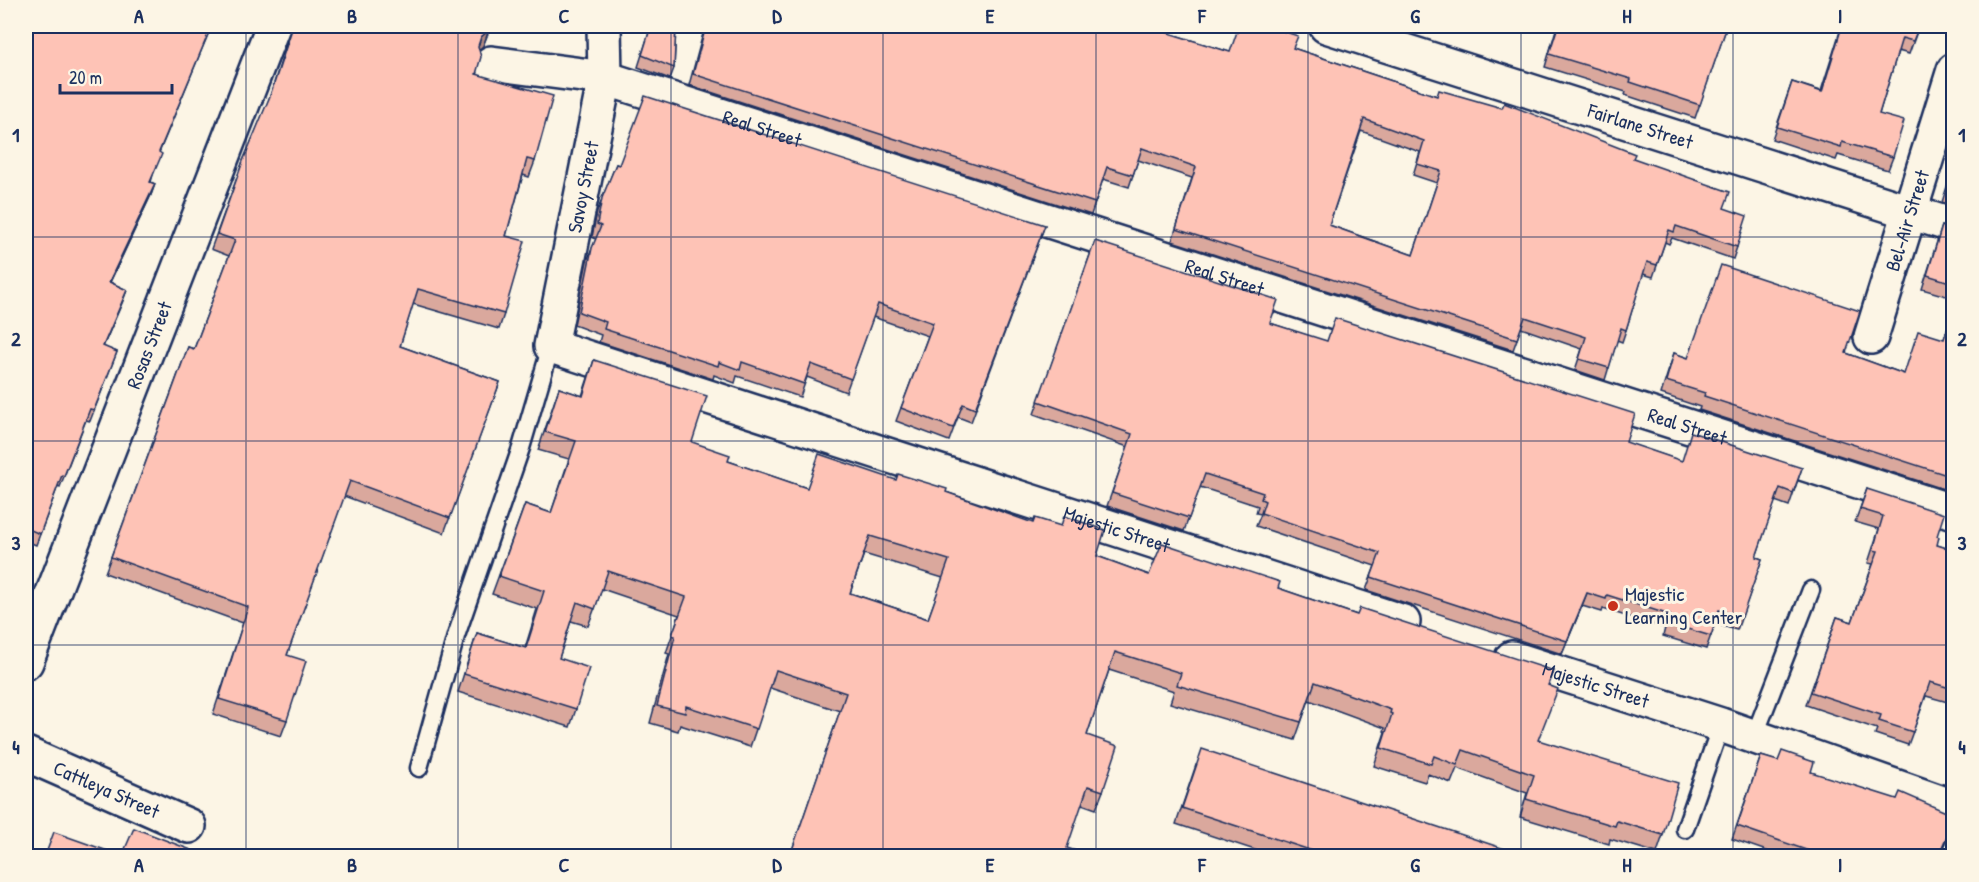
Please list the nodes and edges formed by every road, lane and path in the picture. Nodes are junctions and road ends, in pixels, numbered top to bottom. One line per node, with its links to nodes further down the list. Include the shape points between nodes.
1 (273, 26): 15 (street, Rosas Street)
2 (604, 26): 6 (street, Savoy Street)
3 (1326, 26): 7 (street, Fairlane Street)
4 (492, 63): 6 (street, Real Street)
5 (1953, 70): 7 (street, Bel-Air Street)
6 (605, 78): 10 (street, Savoy Street); 11 (street, Real Street)
7 (1910, 213): 8 (street, Fairlane Street); 9 (street, Bel-Air Street)
8 (1953, 226)
9 (1871, 337)
10 (551, 346): 13 (street, Majestic Street); 19 (lane, via 456,636)
11 (1953, 512)
12 (1811, 590): 17 (lane)
13 (1426, 630)
14 (1483, 648): 16 (street, Majestic Street)
15 (26, 662)
16 (1721, 725): 17 (street, Majestic Street); 22 (lane)
17 (1754, 737): 20 (street, Majestic Street)
18 (26, 754): 21 (street, Cattleya Street)
19 (419, 768)
20 (1953, 807)
21 (189, 826)
22 (1685, 829)

